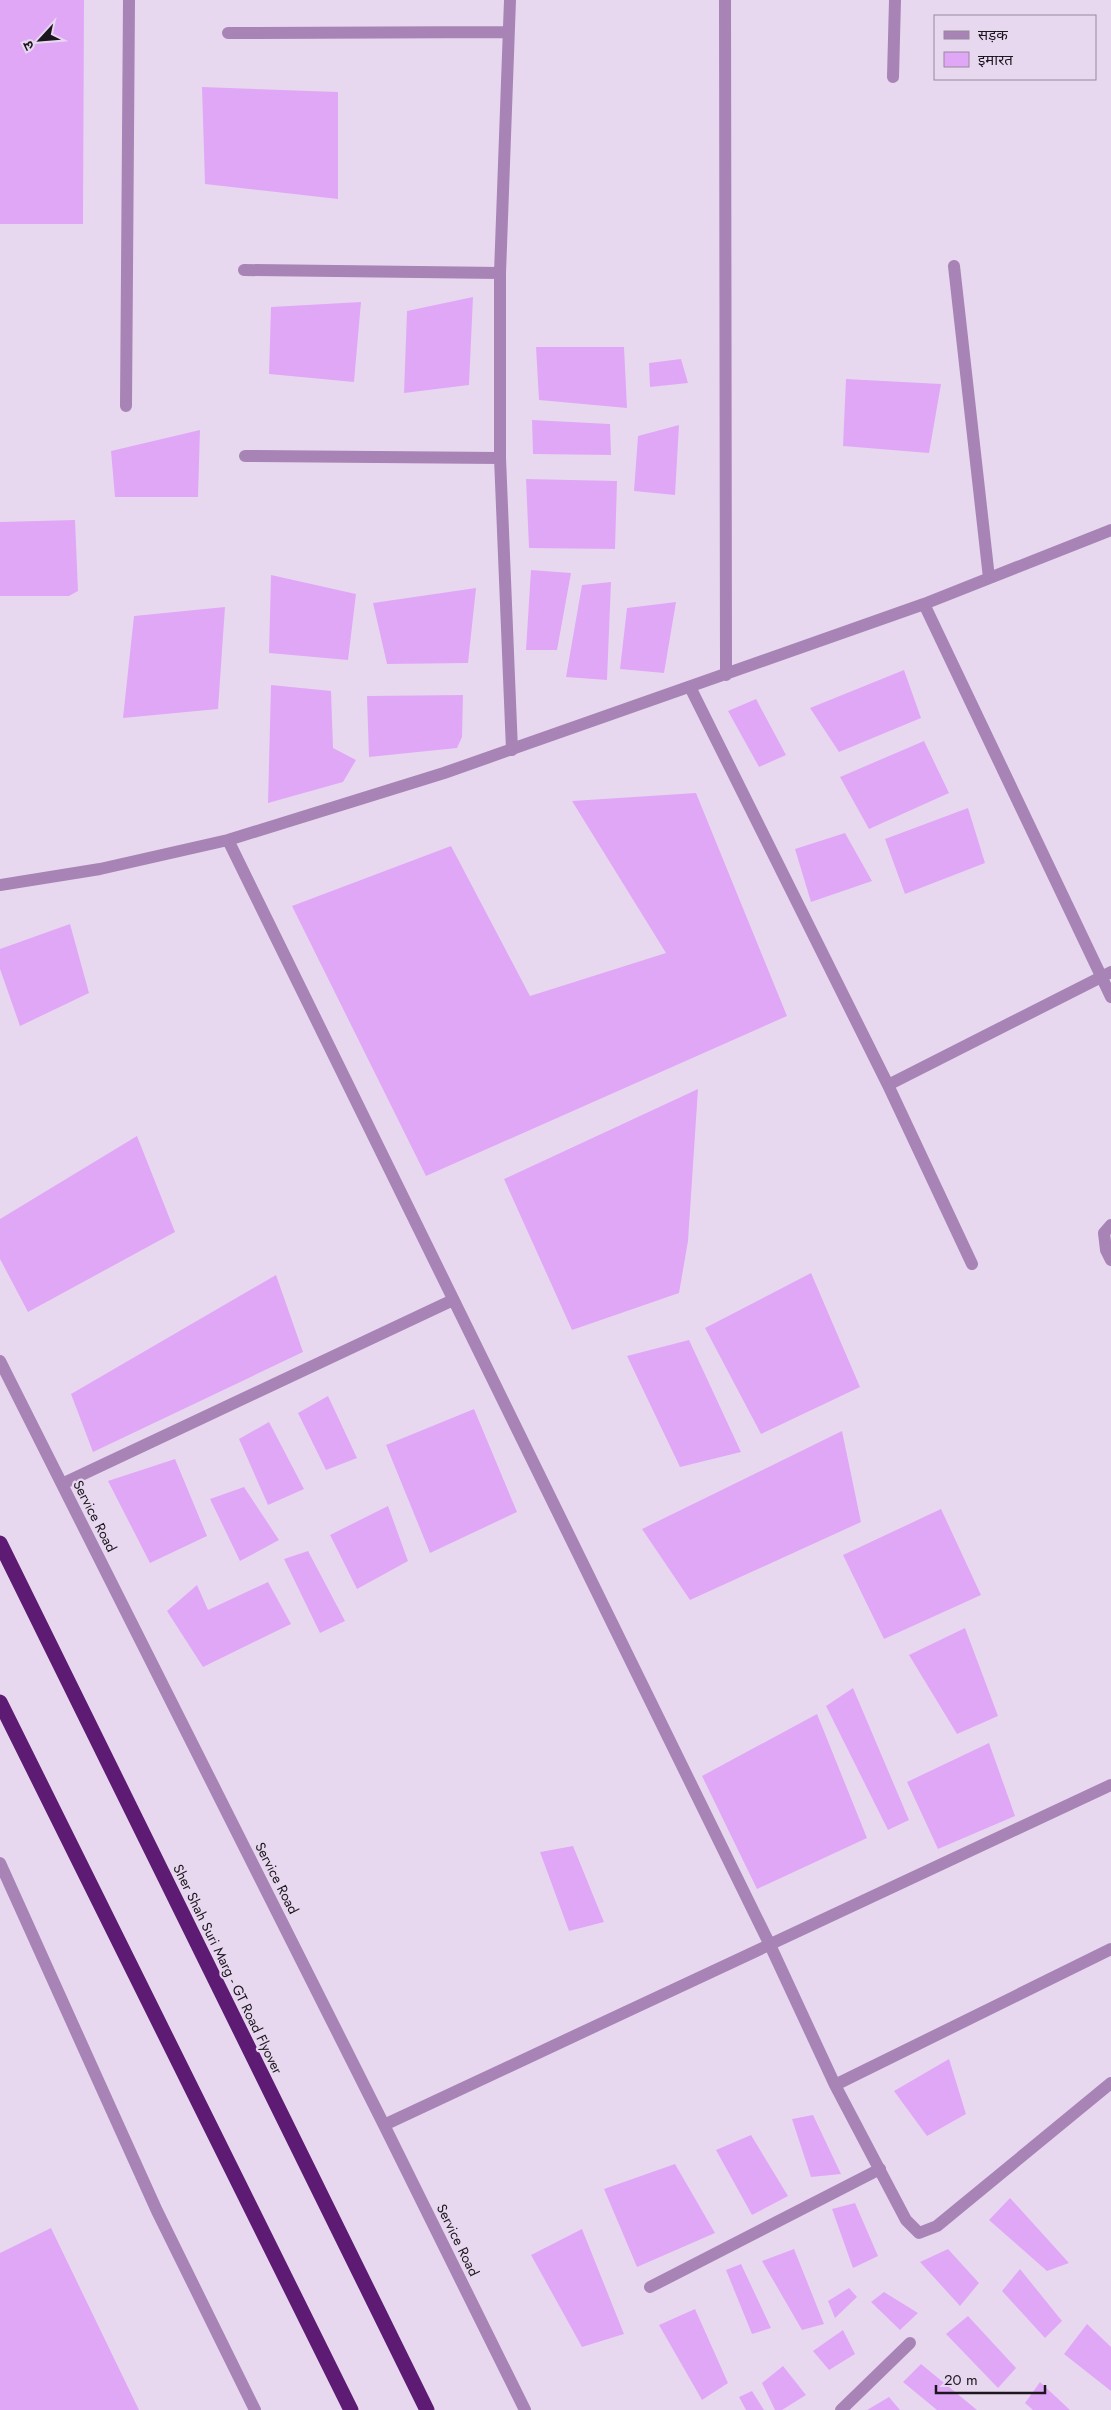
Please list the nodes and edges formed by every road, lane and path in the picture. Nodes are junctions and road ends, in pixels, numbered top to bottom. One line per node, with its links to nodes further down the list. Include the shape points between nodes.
1 (129, 0): 11 (street)
2 (510, 0): 5 (street)
3 (725, 0): 17 (street)
4 (895, 0): 7 (street)
5 (508, 32): 6 (street); 10 (street)
6 (228, 33)
7 (892, 77)
8 (954, 266): 15 (street)
9 (244, 270): 10 (street)
10 (500, 273): 13 (street)
11 (126, 406)
12 (245, 456): 13 (street)
13 (500, 458): 19 (street)
14 (1111, 530): 15 (street)
15 (989, 578): 16 (street)
16 (924, 604): 17 (street); 22 (street)
17 (726, 674): 18 (street)
18 (690, 687): 19 (street); 24 (street)
19 (512, 750): 20 (street)
20 (228, 840): 21 (street, via 100,869); 28 (street)
21 (0, 885)
22 (1106, 974): 23 (street); 24 (street)
23 (1111, 997)
24 (888, 1085): 27 (street)
25 (1111, 1225): 26 (street, via 1104,1233)
26 (1111, 1260)
27 (972, 1264)
28 (454, 1300): 30 (street); 35 (street)
29 (0, 1361): 30 (street, Service Road)
30 (62, 1484): 39 (street, Service Road)
31 (0, 1543): 45 (highway, Sher Shah Suri Marg - GT Road Flyover)
32 (0, 1702): 44 (highway)
33 (1111, 1785): 35 (street)
34 (0, 1863): 43 (street, via 157,2211)
35 (770, 1945): 38 (street); 39 (street)
36 (1111, 1949): 38 (street)
37 (1111, 2083): 40 (street, via 937,2226 919,2233 906,2220)
38 (835, 2086): 40 (street)
39 (384, 2124): 46 (street, Service Road)
40 (880, 2169): 41 (street)
41 (650, 2287)
42 (910, 2343): 47 (street)
43 (255, 2410)
44 (350, 2410)
45 (427, 2410)
46 (526, 2410)
47 (841, 2410)

